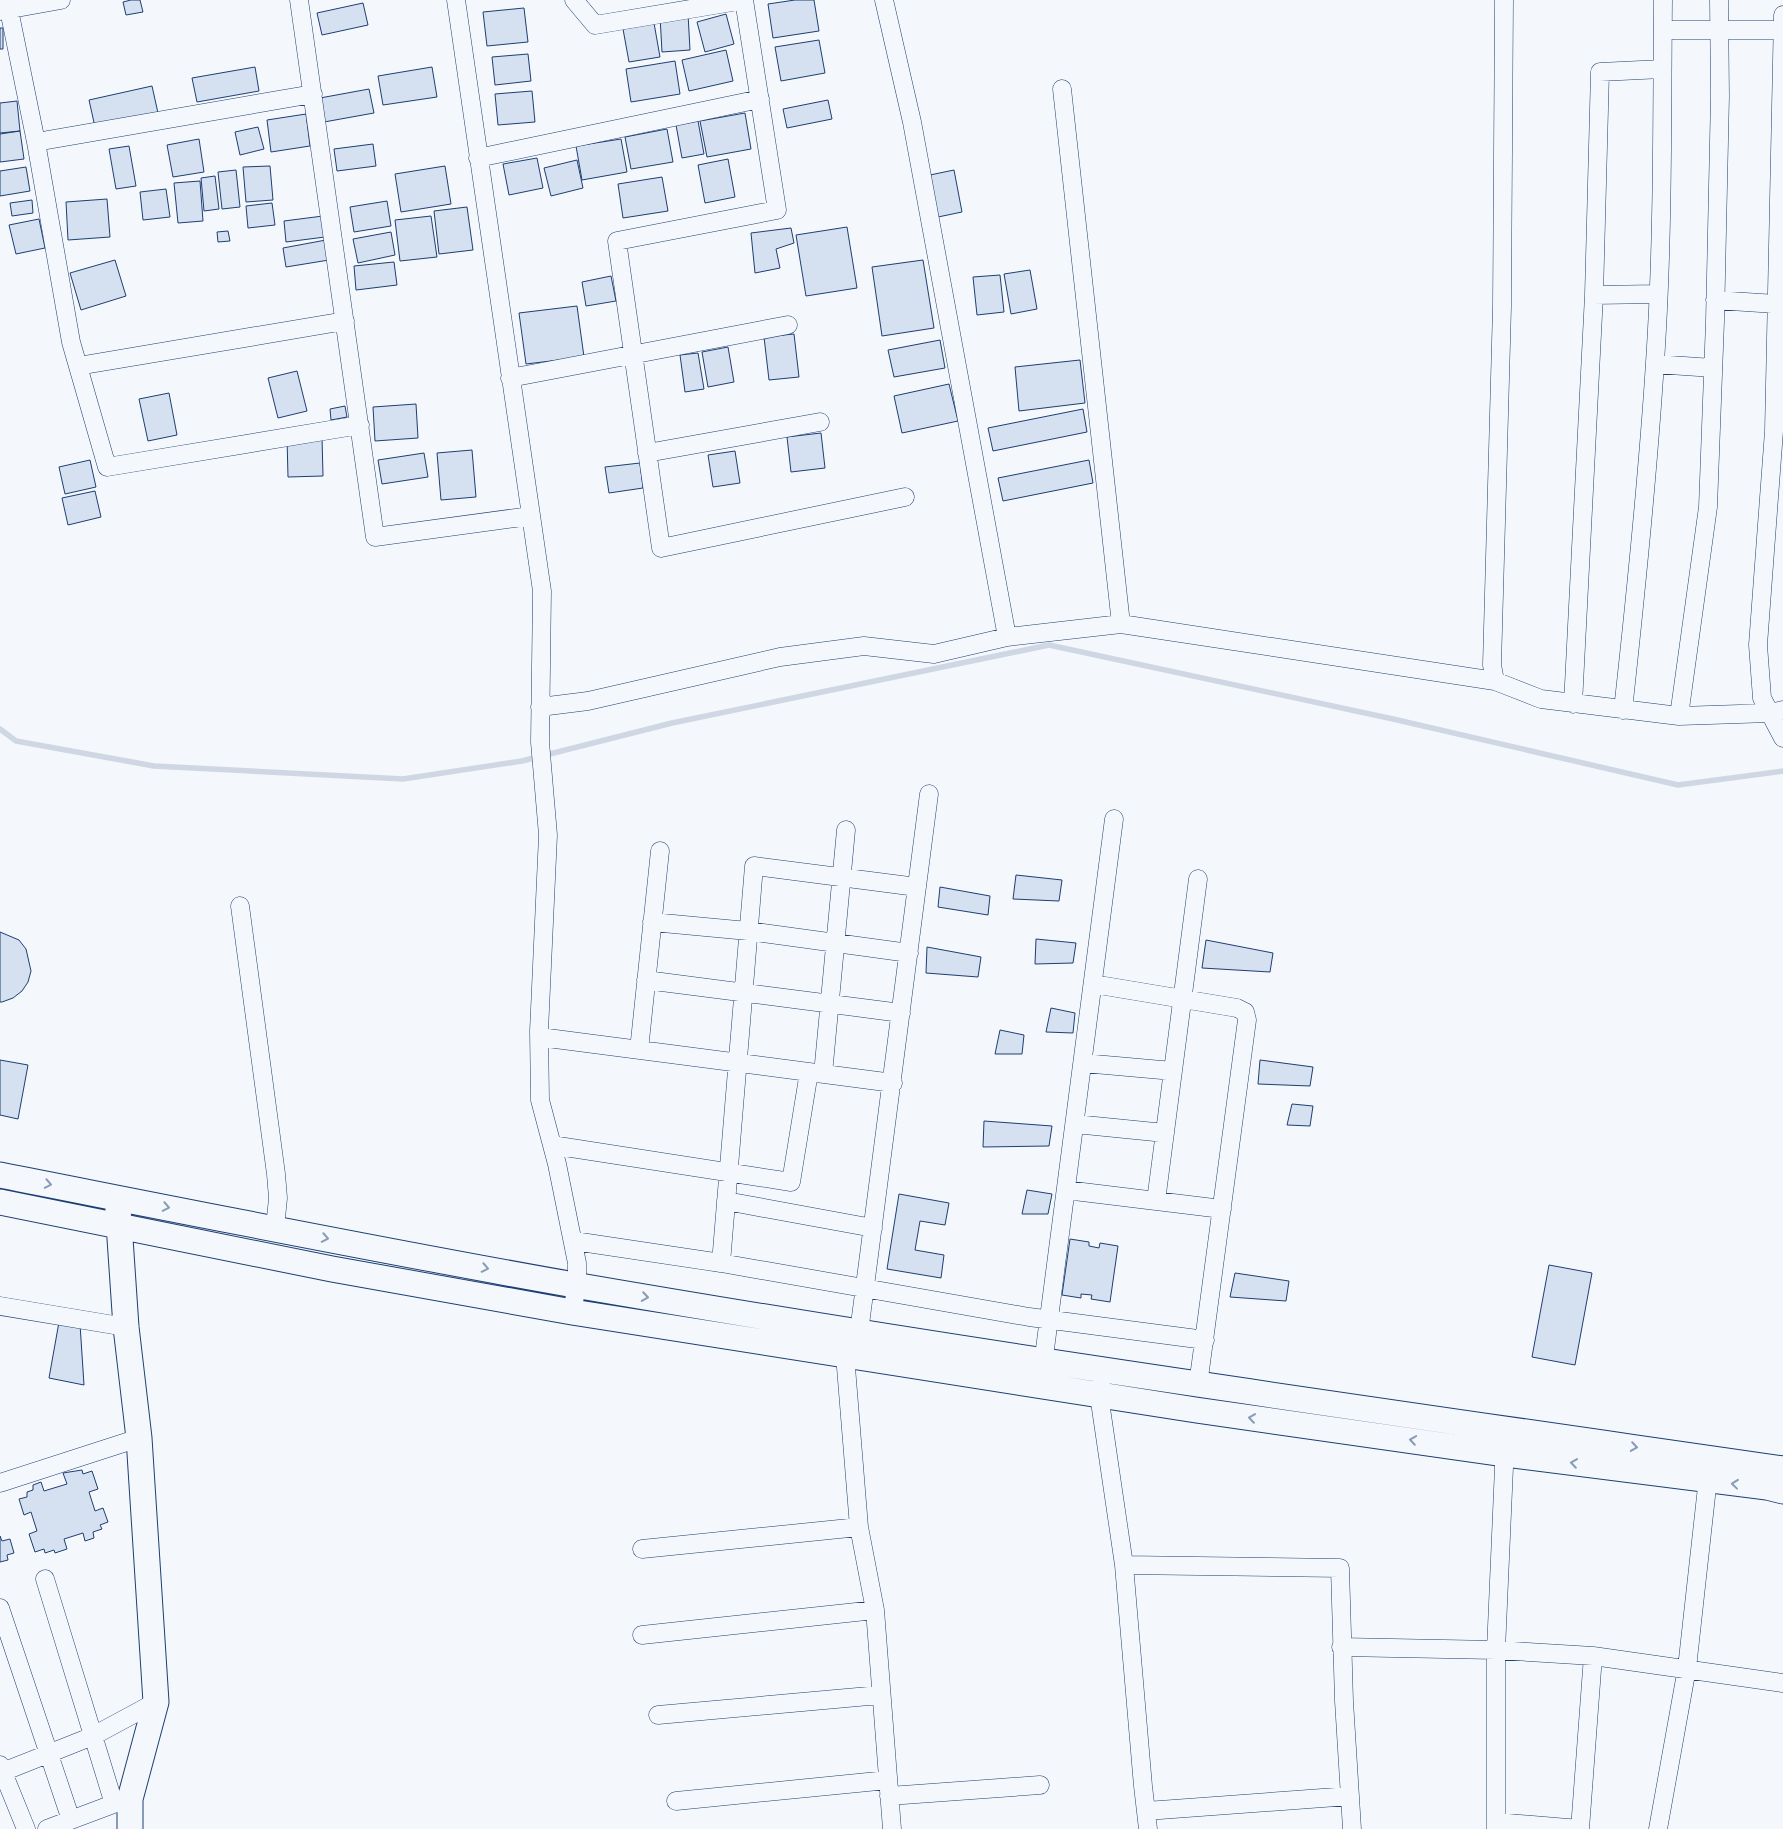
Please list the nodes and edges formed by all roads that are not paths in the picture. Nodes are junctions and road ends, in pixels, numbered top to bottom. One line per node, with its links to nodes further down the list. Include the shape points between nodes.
1 (61, 0): 10 (street)
2 (299, 0): 17 (street)
3 (456, 0): 20 (street)
4 (574, 0): 5 (street, via 595,25)
5 (744, 0): 18 (street)
6 (884, 0): 38 (street, via 912,122)
7 (1504, 0): 39 (street, via 1502,307 1492,665)
8 (1663, 0): 12 (street)
9 (1719, 0): 14 (street)
10 (6, 7): 19 (street)
11 (1783, 15): 13 (street)
12 (1662, 30): 14 (street); 15 (street)
13 (1782, 30): 14 (street); 24 (street)
14 (1719, 32): 23 (street)
15 (1662, 69): 21 (street); 22 (street, via 1600,72)
16 (1062, 89): 37 (street)
17 (312, 94): 19 (street); 25 (street)
18 (760, 100): 20 (street); 27 (street, via 777,210 617,241)
19 (36, 142): 29 (street)
20 (478, 158): 31 (street)
21 (1658, 294): 22 (street); 28 (street)
22 (1594, 295): 40 (street)
23 (1715, 300): 24 (street); 30 (street)
24 (1776, 304): 43 (street, via 1774,431 1758,645 1762,698)
25 (345, 321): 29 (street); 33 (street)
26 (788, 325): 27 (street)
27 (633, 355): 31 (street); 34 (street)
28 (1655, 364): 30 (street); 42 (street, via 1645,509)
29 (78, 366): 33 (street, via 106,467)
30 (1714, 368): 44 (street, via 1708,507)
31 (510, 378): 36 (street)
32 (820, 422): 34 (street)
33 (360, 425): 36 (street, via 376,536)
34 (647, 453): 35 (street, via 661,548)
35 (905, 497)
36 (530, 516): 41 (street, via 542,591)
37 (1121, 624): 38 (street); 39 (street)
38 (1007, 637): 41 (street, via 934,654 864,646 780,657 588,701)
39 (1495, 681): 40 (street, via 1541,699)
40 (1573, 704): 42 (street)
41 (540, 707): 64 (street, via 540,742 548,818)
42 (1623, 710): 44 (street)
43 (1776, 711): 44 (street); 45 (street)
44 (1679, 716)
45 (1783, 738)
46 (929, 794): 52 (street)
47 (1114, 819): 59 (street)
48 (846, 830): 50 (street)
49 (660, 851): 54 (street)
50 (841, 877): 52 (street); 55 (street, via 754,866); 56 (street)
51 (1198, 879): 61 (street)
52 (917, 887): 57 (street)
53 (240, 906): 83 (street, via 276,1174)
54 (652, 922): 55 (street); 58 (street)
55 (748, 931): 56 (street); 60 (street)
56 (835, 943): 57 (street); 62 (street)
57 (909, 953): 63 (street)
58 (646, 980): 60 (street); 65 (street)
59 (1093, 984): 61 (street); 67 (street)
60 (743, 992): 62 (street); 66 (street)
61 (1182, 999): 68 (street); 81 (street, via 1237,1008 1245,1012 1247,1020)
62 (830, 1004): 63 (street); 69 (street)
63 (901, 1013): 70 (street)
64 (540, 1037): 65 (street); 73 (street, via 540,1100)
65 (640, 1050): 66 (street)
66 (737, 1063): 69 (street); 74 (street)
67 (1083, 1063): 68 (street); 71 (street)
68 (1173, 1071): 72 (street)
69 (816, 1073): 70 (street); 74 (street, via 791,1182)
70 (893, 1083): 84 (street)
71 (1075, 1124): 72 (street); 76 (street)
72 (1165, 1133): 79 (street)
73 (552, 1145): 74 (street); 85 (street)
74 (728, 1172): 78 (street)
75 (0, 1174): 77 (street, one-way to 77)
76 (1066, 1190): 79 (street); 91 (street)
77 (118, 1198): 82 (street); 83 (street, one-way to 83)
78 (726, 1201): 84 (street); 86 (street)
79 (1156, 1201): 81 (street)
80 (0, 1202): 82 (street)
81 (1222, 1208): 94 (street)
82 (118, 1226): 90 (street); 92 (street)
83 (275, 1228): 87 (street, one-way to 87)
84 (873, 1228): 88 (street)
85 (574, 1241): 86 (street); 87 (street)
86 (720, 1263): 88 (street)
87 (577, 1286): 90 (street); 93 (street, one-way to 93)
88 (865, 1288): 91 (street); 93 (street)
89 (0, 1306): 92 (street)
90 (572, 1312): 95 (street)
91 (1050, 1320): 94 (street); 96 (street)
92 (126, 1327): 101 (street)
93 (859, 1332): 96 (street)
94 (1205, 1340): 99 (street)
95 (845, 1355): 98 (street); 107 (street)
96 (1044, 1360): 97 (street); 98 (street)
97 (1101, 1383): 98 (street); 99 (street); 102 (street, one-way to 97); 109 (street)
98 (1040, 1385)
99 (1198, 1385): 100 (street)
100 (1506, 1428): 102 (street); 103 (street, one-way to 103)
101 (139, 1438): 105 (street); 120 (street)
102 (1504, 1454): 103 (street, one-way to 102); 115 (street)
103 (1708, 1470): 104 (street); 106 (street, one-way to 103); 117 (street)
104 (1783, 1470)
105 (0, 1483)
106 (1783, 1491)
107 (859, 1527): 108 (street); 112 (street)
108 (642, 1549)
109 (1124, 1565): 114 (street, via 1340,1568); 130 (street)
110 (45, 1579): 122 (street)
111 (0, 1608): 123 (street)
112 (875, 1610): 113 (street); 119 (street)
113 (642, 1635)
114 (1341, 1647): 115 (street); 127 (street)
115 (1496, 1650): 116 (street); 132 (street)
116 (1593, 1656): 117 (street); 139 (street)
117 (1687, 1668): 118 (street); 140 (street)
118 (1783, 1683)
119 (880, 1696): 121 (street); 126 (street)
120 (156, 1702): 122 (street); 128 (street)
121 (658, 1715)
122 (93, 1736): 123 (street); 128 (street)
123 (48, 1753): 124 (street); 131 (street)
124 (1, 1770): 133 (street)
125 (1040, 1785): 126 (street)
126 (889, 1788): 129 (street); 136 (street)
127 (1350, 1796): 130 (street); 138 (street)
128 (122, 1801): 131 (street); 135 (street)
129 (676, 1801)
130 (1146, 1811): 137 (street)
131 (71, 1820): 134 (street)
132 (1496, 1825): 139 (street)
133 (26, 1829)
134 (47, 1829)
135 (130, 1829)
136 (892, 1829)
137 (1148, 1829)
138 (1352, 1829)
139 (1580, 1829)
140 (1658, 1829)

